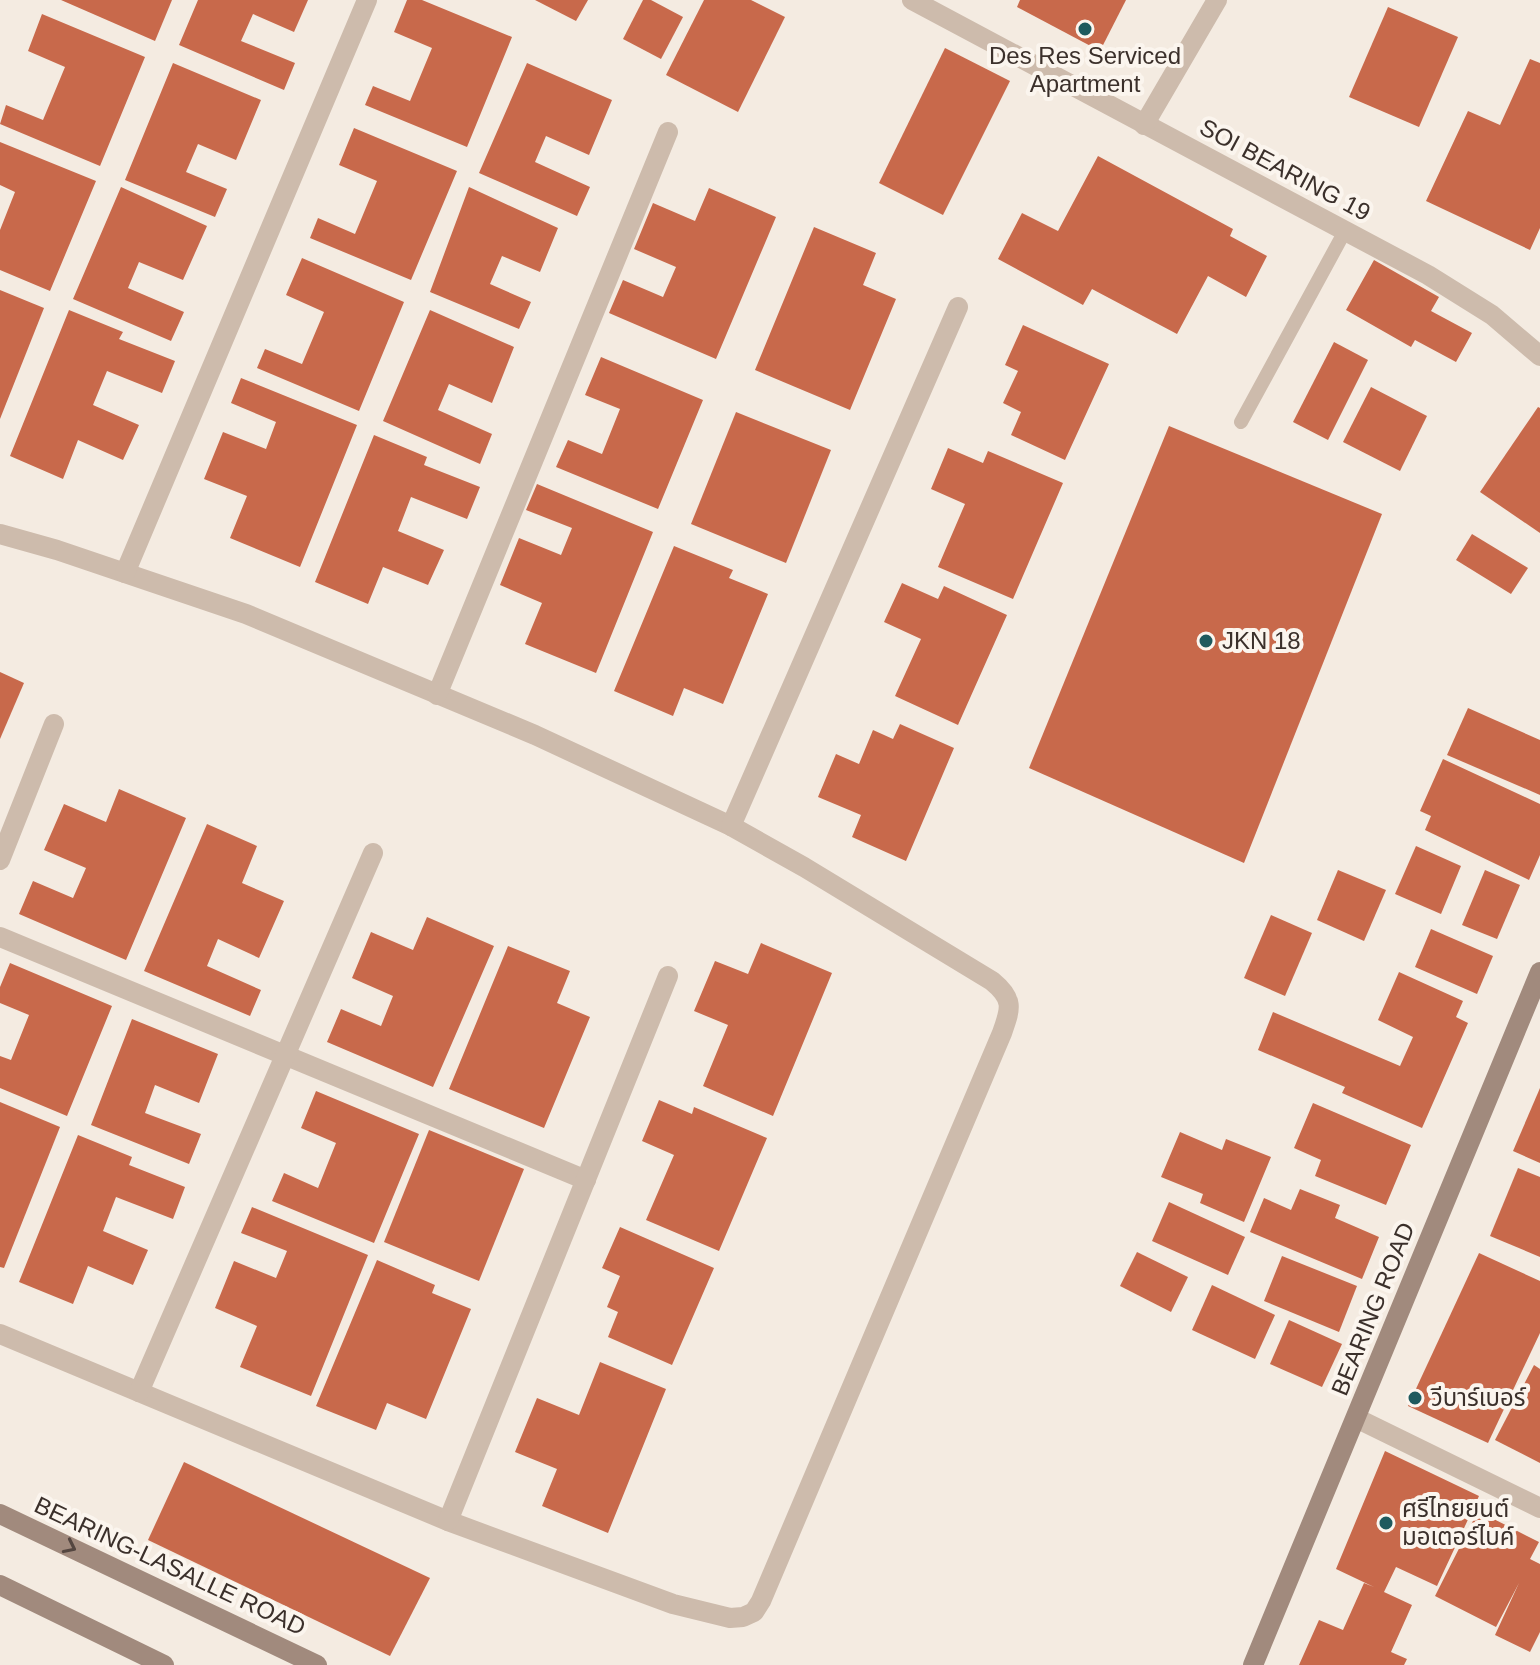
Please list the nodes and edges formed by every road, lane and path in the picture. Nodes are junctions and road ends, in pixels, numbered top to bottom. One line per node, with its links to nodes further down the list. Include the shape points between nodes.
1 (367, 0): 11 (street)
2 (912, 0): 4 (street, SOI BEARING 19)
3 (1217, 0): 4 (street)
4 (1144, 125): 6 (street, SOI BEARING 19)
5 (668, 132): 12 (street)
6 (1345, 231): 8 (street, SOI BEARING 19, via 1492,315); 9 (lane)
7 (958, 307): 14 (street)
8 (1540, 356)
9 (1241, 422)
10 (0, 534): 11 (street)
11 (125, 573): 12 (street, via 246,614)
12 (437, 695): 14 (street)
13 (54, 724): 16 (street)
14 (731, 826): 27 (street, via 992,981 1006,992 1009,1003 1002,1033 754,1612 730,1618 673,1604)
15 (373, 853): 20 (street)
16 (0, 860)
17 (0, 937): 20 (street)
18 (1540, 972): 24 (main road, BEARING ROAD)
19 (668, 976): 21 (street)
20 (285, 1055): 21 (street); 23 (street)
21 (586, 1180): 27 (street)
22 (0, 1334): 23 (street)
23 (139, 1392): 27 (street)
24 (1356, 1418): 25 (street); 31 (main road, BEARING ROAD)
25 (1540, 1508)
26 (0, 1514): 30 (main road, BEARING-LASALLE ROAD, one-way to 30)
27 (448, 1521)
28 (0, 1585): 29 (main road)
29 (164, 1665)
30 (317, 1665)
31 (1253, 1665)

